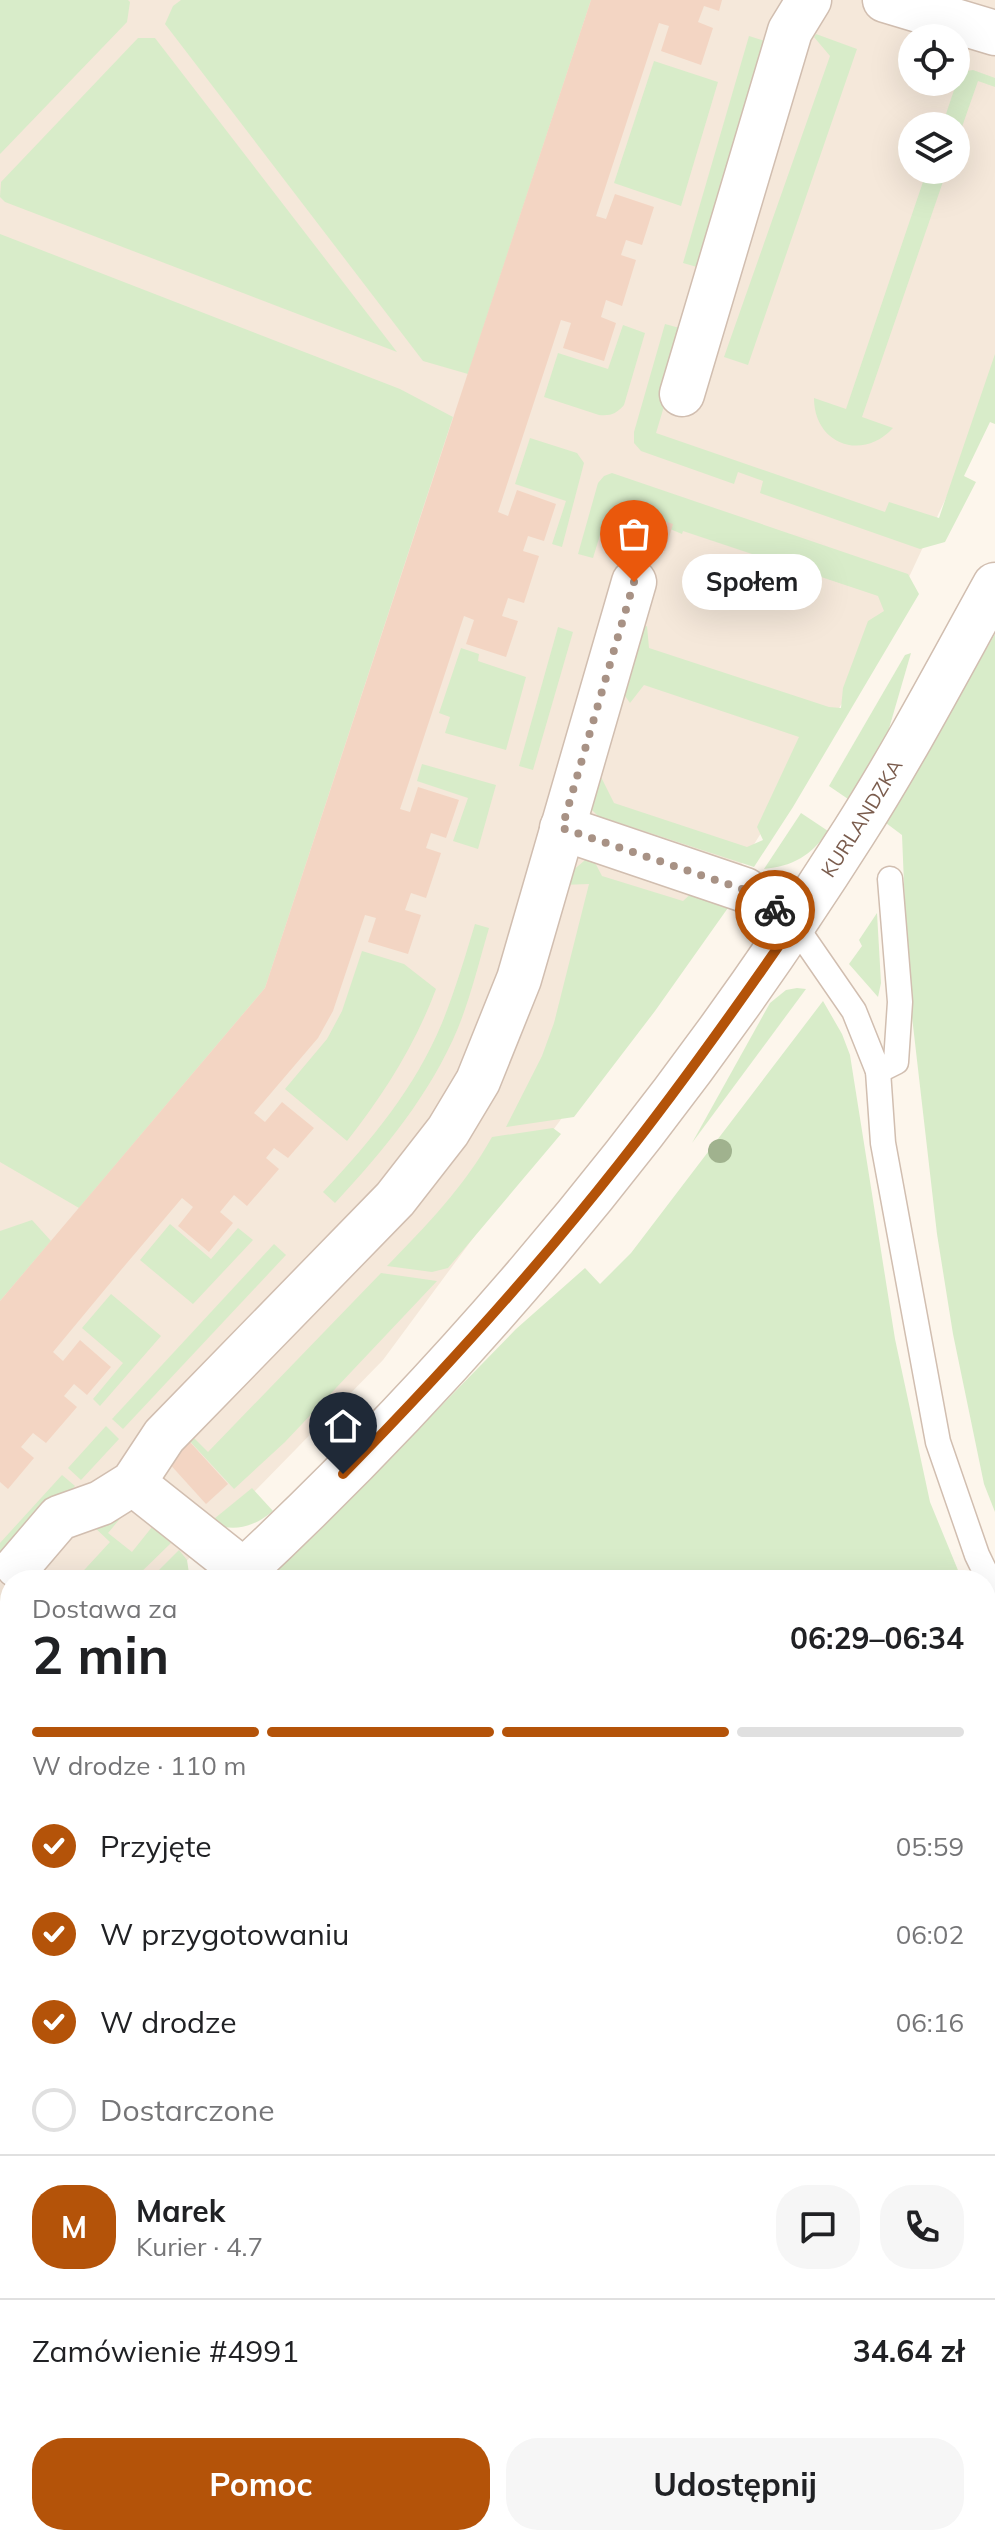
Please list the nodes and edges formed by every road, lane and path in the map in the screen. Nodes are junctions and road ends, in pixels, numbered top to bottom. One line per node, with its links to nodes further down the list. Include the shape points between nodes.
1 (809, 0): 4 (street, via 790,31)
2 (885, 0): 3 (street)
3 (995, 33)
4 (682, 394)
5 (634, 582): 7 (street)
6 (995, 585): 9 (street, KURLANDZKA, via 879,790)
7 (562, 828): 9 (street, via 745,890); 11 (street, via 519,979 478,1081 448,1131 395,1199 164,1436)
8 (890, 879): 10 (lane, via 900,1002 896,1062)
9 (794, 924): 10 (lane, via 854,1011); 14 (street, KURLANDZKA, via 619,1164 520,1283 383,1433)
10 (878, 1071): 15 (lane, via 883,1143 938,1442)
11 (133, 1483): 12 (street, via 101,1503 59,1518); 13 (street)
12 (18, 1566)
13 (233, 1570)
14 (244, 1570)
15 (984, 1570)

